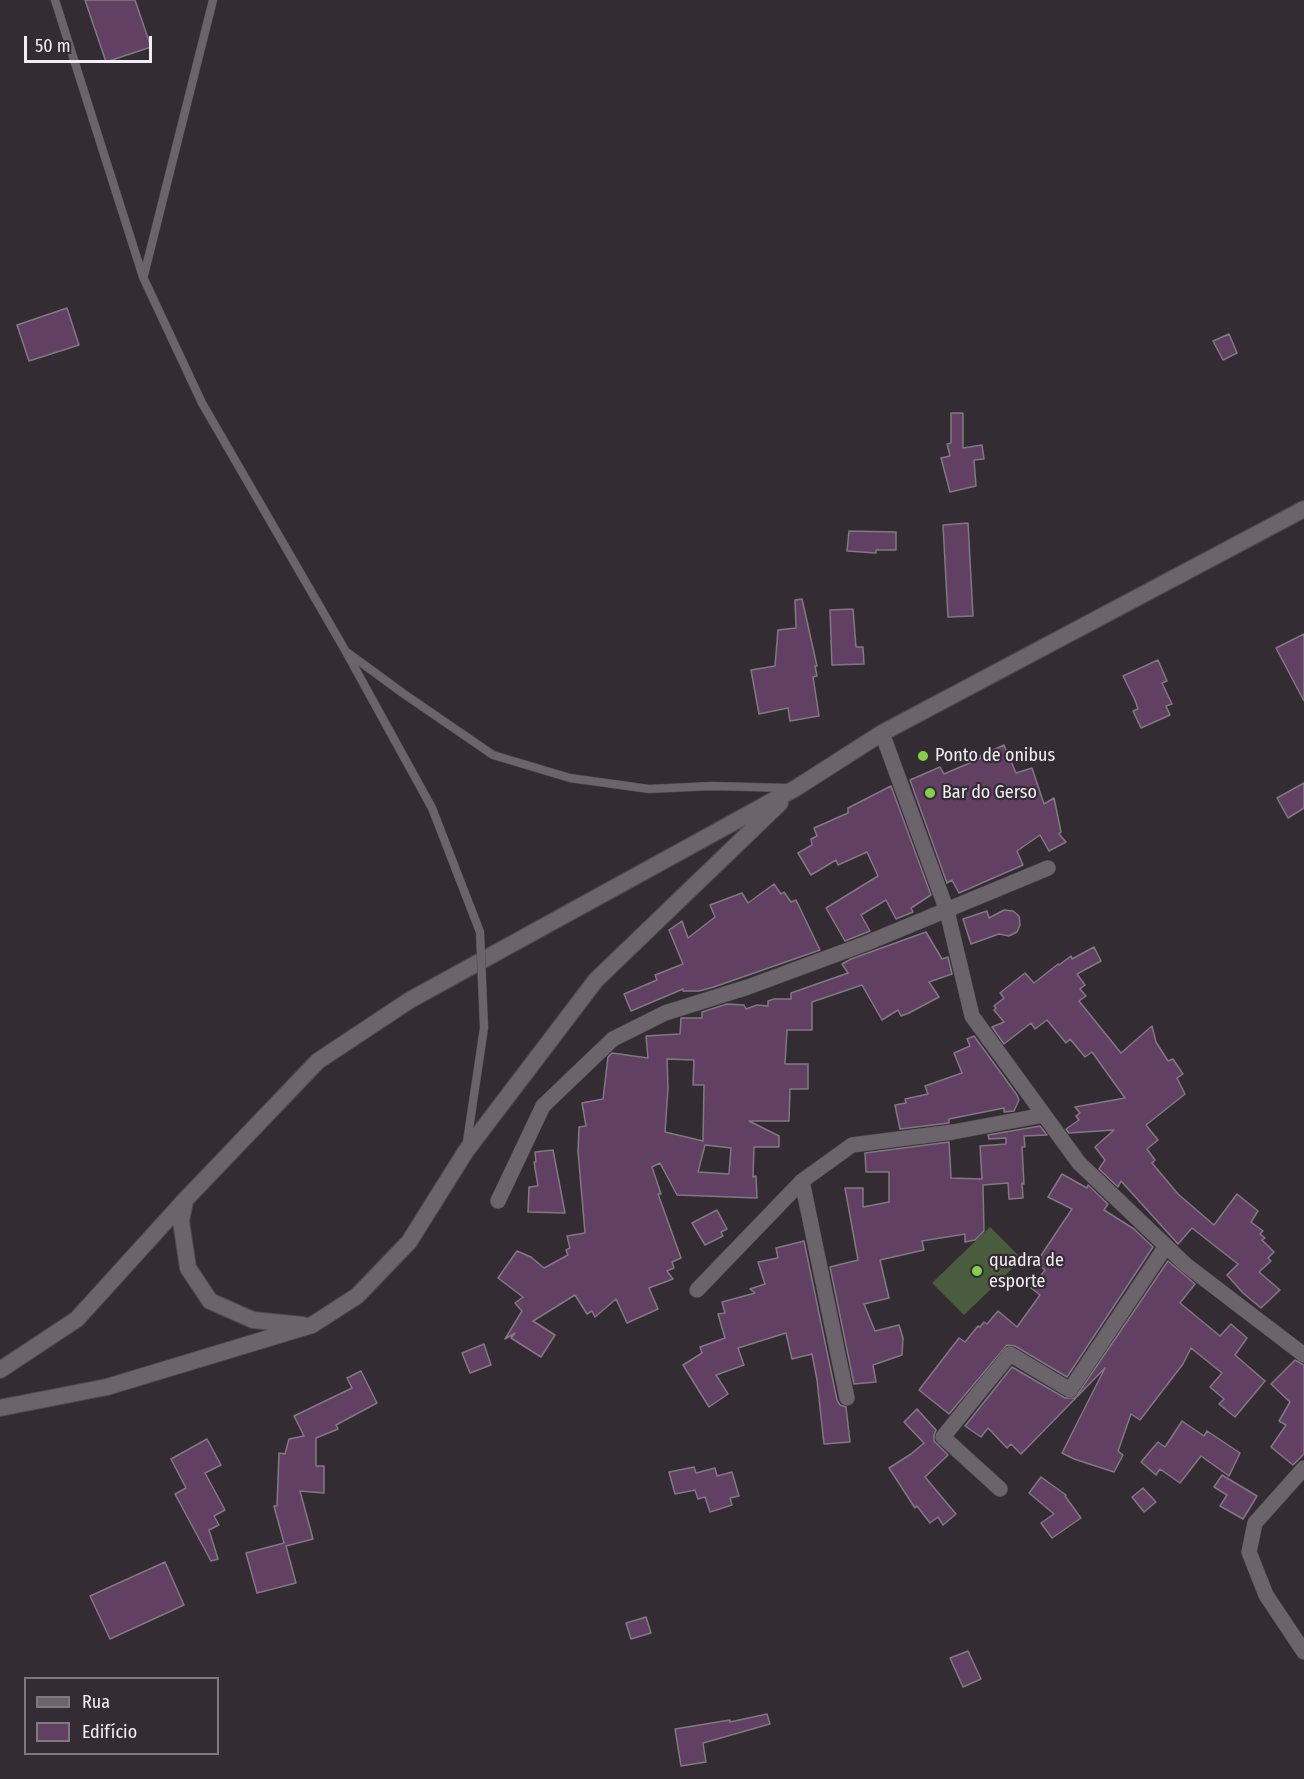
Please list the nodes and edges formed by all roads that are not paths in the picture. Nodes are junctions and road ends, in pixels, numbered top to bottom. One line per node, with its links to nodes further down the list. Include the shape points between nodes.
1 (55, 0): 3 (lane)
2 (213, 0): 3 (lane)
3 (143, 277): 5 (lane, via 202,402)
4 (1304, 509): 6 (main road)
5 (345, 650): 7 (lane, via 493,754 570,778 649,789); 11 (lane, bridge, via 432,808 480,932 484,1028)
6 (882, 733): 7 (main road); 9 (street)
7 (796, 788): 11 (main road, via 596,980); 13 (main road, via 410,1000 318,1061)
8 (1048, 868): 9 (street)
9 (947, 911): 10 (street, via 972,1016); 14 (street, via 748,987 665,1013 613,1039 543,1106)
10 (1044, 1115): 12 (street, via 852,1145); 15 (street, via 1079,1163)
11 (466, 1151): 17 (main road, via 410,1242 357,1296)
12 (802, 1181): 16 (street); 20 (street)
13 (185, 1200): 17 (main road, via 181,1221 188,1268 210,1301 253,1320); 19 (main road, via 77,1319)
14 (498, 1201)
15 (1166, 1246): 18 (street); 23 (street, via 1070,1390 1010,1354 943,1437)
16 (697, 1290)
17 (312, 1325): 21 (main road, via 107,1387)
18 (1304, 1355)
19 (0, 1370)
20 (847, 1398)
21 (0, 1408)
22 (1304, 1468): 24 (street, via 1255,1523 1249,1552 1266,1594)
23 (1000, 1489)
24 (1304, 1652)

